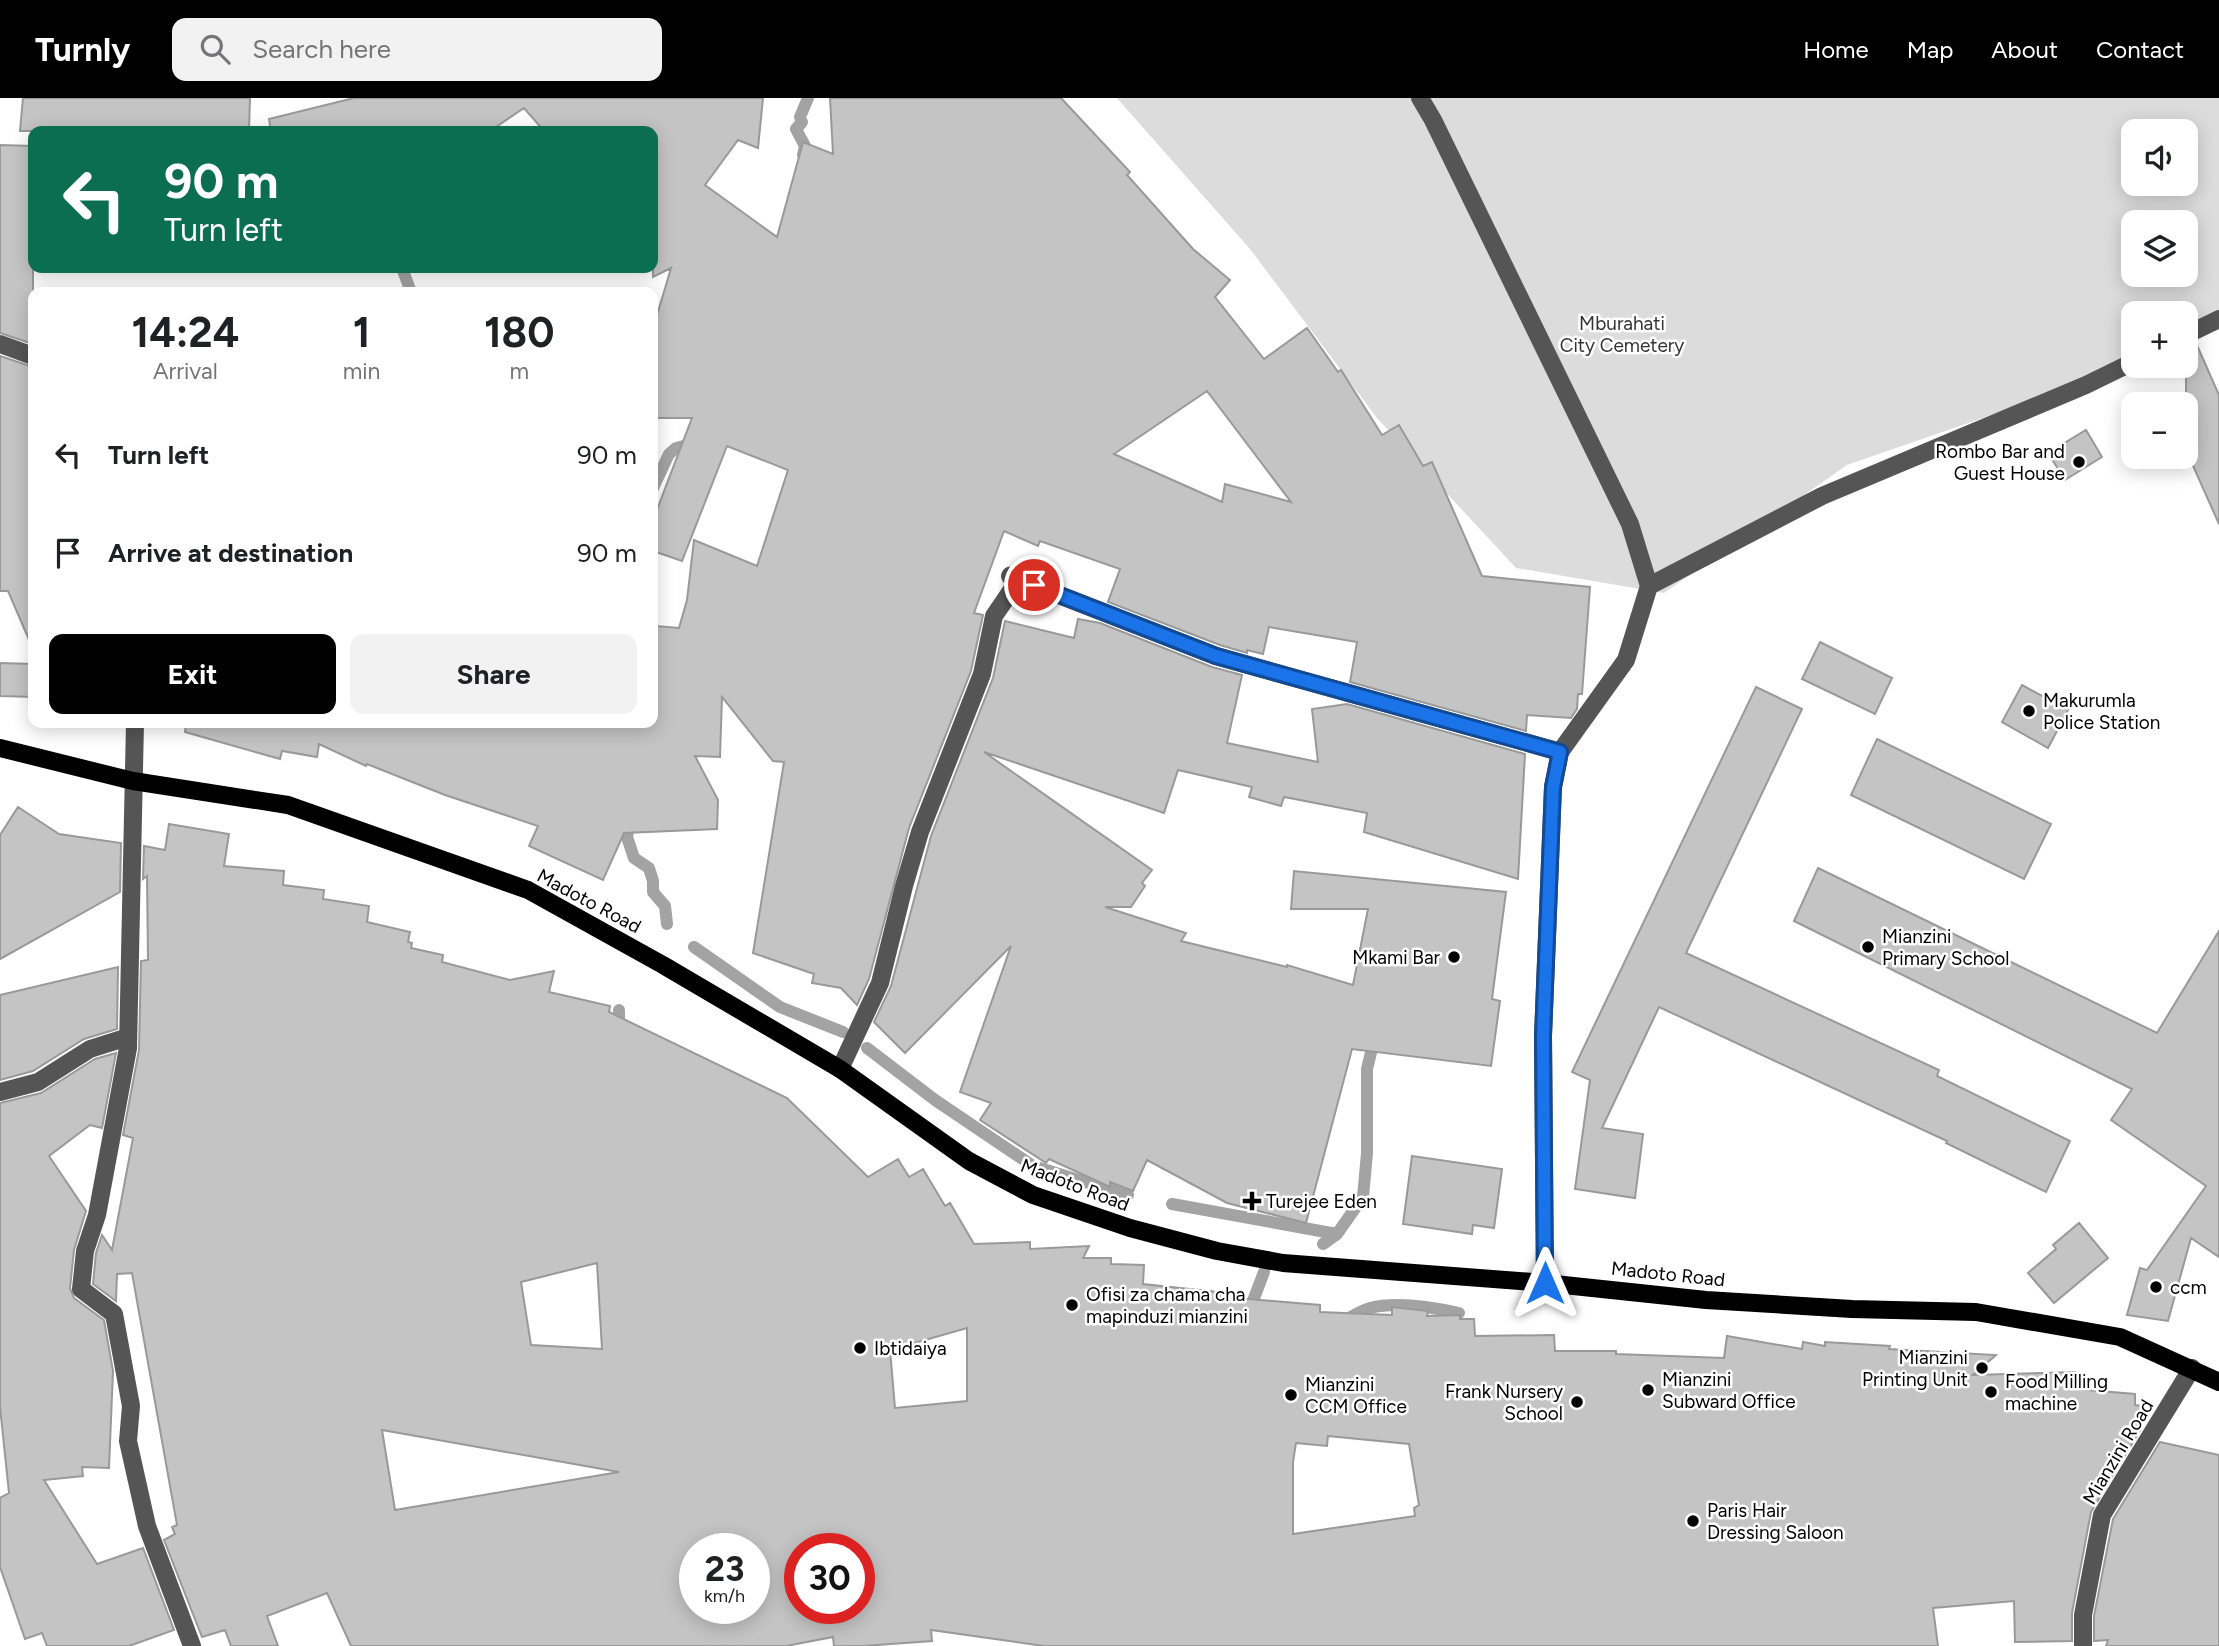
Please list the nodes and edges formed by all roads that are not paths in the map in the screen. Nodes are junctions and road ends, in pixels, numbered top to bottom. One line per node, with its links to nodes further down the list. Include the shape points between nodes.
1 (1420, 98): 7 (street, via 1630,524)
2 (2219, 319): 3 (street)
3 (2198, 329)
4 (0, 344): 5 (street)
5 (28, 354)
6 (2121, 368): 7 (street, via 1822,496)
7 (1649, 586): 10 (street, via 1626,660)
8 (135, 728): 11 (street)
9 (0, 748): 11 (main road, Madoto Road)
10 (1560, 752): 13 (street, via 1216,656 1010,576 1021,584 1013,588 994,616 982,674 920,832 880,983); 15 (street, via 1553,787 1543,1036)
11 (133, 781): 12 (street); 13 (main road, Madoto Road, via 288,805 528,890)
12 (128, 1037): 14 (street, via 90,1049 38,1082); 18 (street, via 111,1150 80,1289 114,1314 131,1406 128,1441 147,1526)
13 (839, 1069): 15 (main road, Madoto Road, via 969,1161 1033,1195 1130,1228 1283,1264)
14 (0, 1092)
15 (1545, 1283): 16 (main road, Madoto Road, via 1852,1310 1976,1312 2120,1337)
16 (2192, 1368): 17 (main road, Madoto Road); 19 (street, Mianzini Road, via 2102,1515 2083,1615)
17 (2219, 1382)
18 (192, 1646)
19 (2083, 1646)

